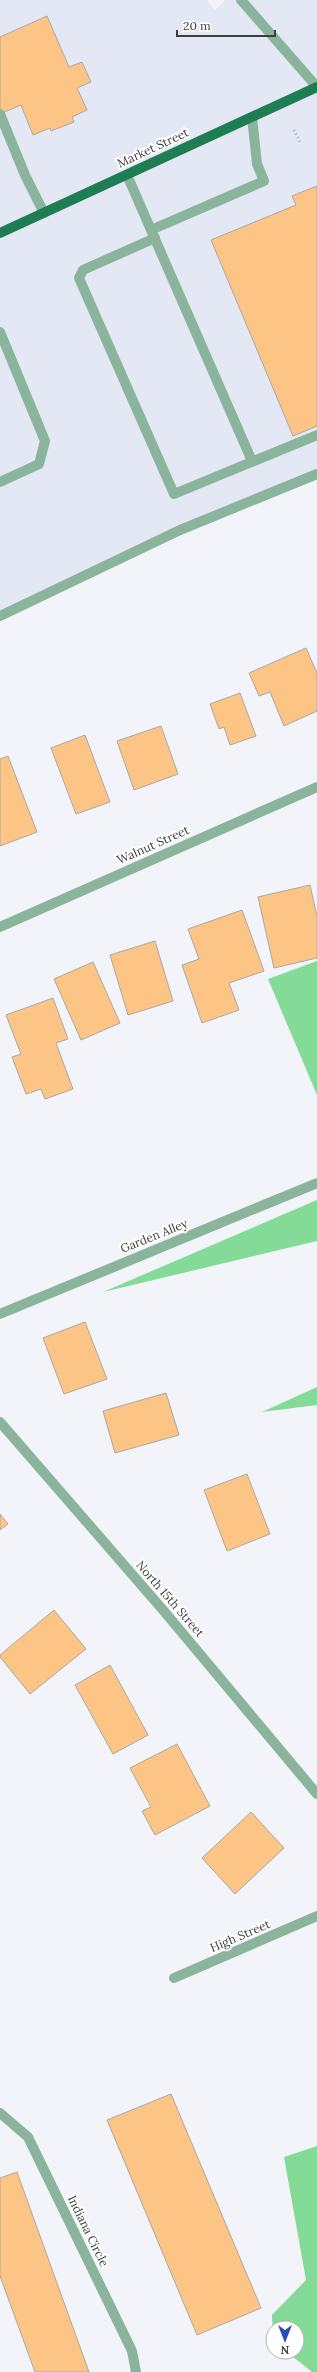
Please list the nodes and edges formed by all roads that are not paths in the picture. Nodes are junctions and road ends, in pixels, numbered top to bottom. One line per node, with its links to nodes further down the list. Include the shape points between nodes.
1 (241, 0): 2 (street)
2 (317, 87): 4 (main road, Market Street)
3 (0, 114): 6 (street)
4 (252, 117): 5 (main road, Market Street); 8 (street, via 257,164 264,181)
5 (127, 175): 6 (main road, Market Street); 8 (street)
6 (44, 213): 7 (main road, Market Street)
7 (0, 233)
8 (153, 234): 11 (street); 11 (street, via 83,270 79,278 82,286 174,494)
9 (0, 332): 13 (street, via 45,442 39,464)
10 (317, 435): 11 (street)
11 (252, 461)
12 (317, 474): 14 (street, via 180,530)
13 (0, 482)
14 (0, 616)
15 (317, 787): 16 (street, Walnut Street)
16 (0, 927)
17 (317, 1183): 18 (street, Garden Alley)
18 (0, 1314)
19 (0, 1422): 20 (street, North 15th Street, via 163,1610)
20 (317, 1794)
21 (317, 1916): 22 (street, High Street)
22 (174, 1978)
23 (0, 2113): 24 (street, Indiana Circle, via 28,2137 132,2351)
24 (136, 2372)

